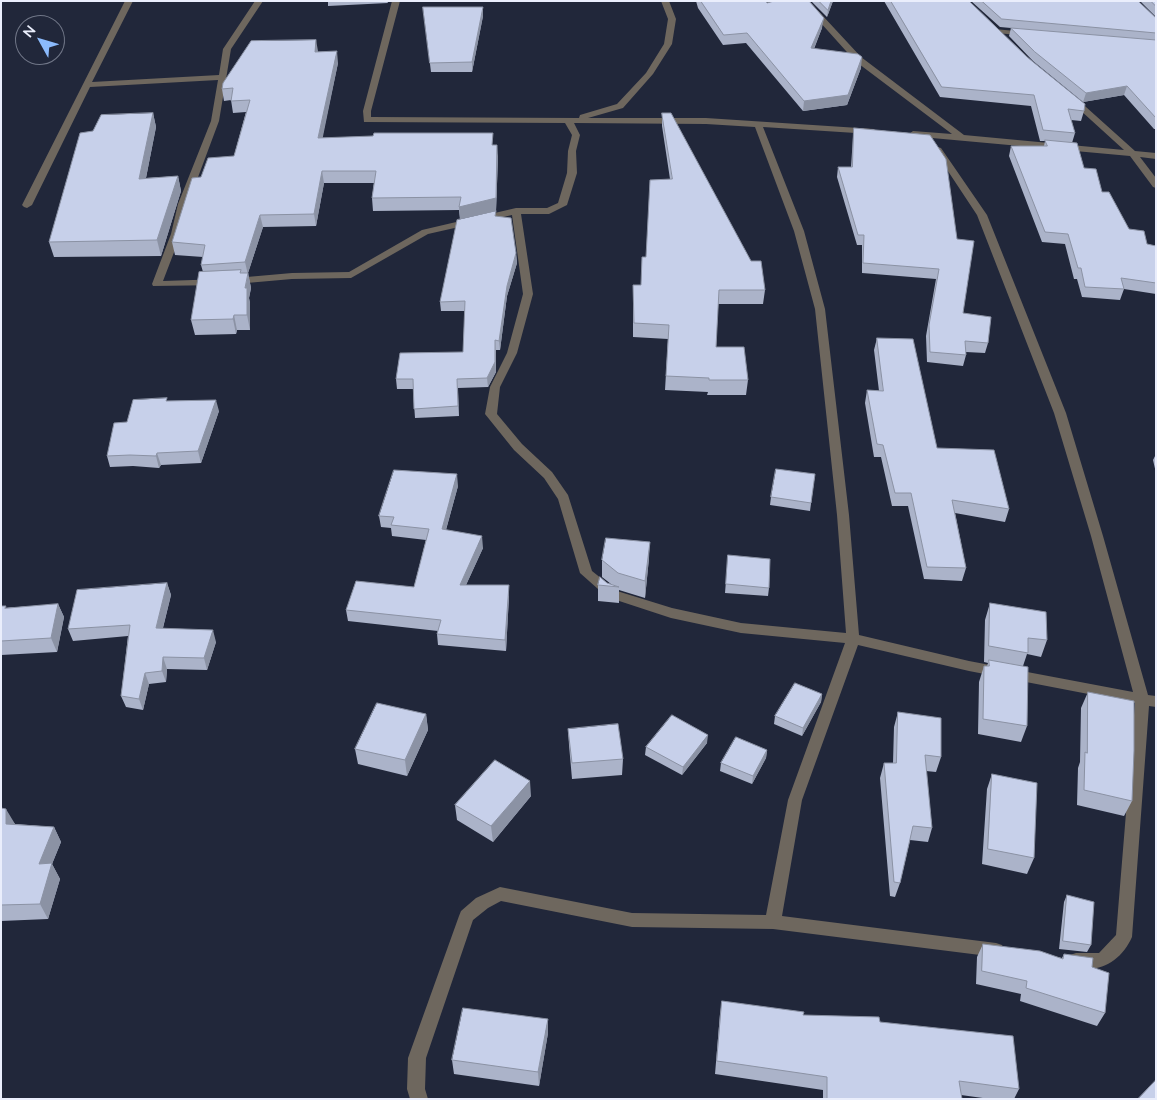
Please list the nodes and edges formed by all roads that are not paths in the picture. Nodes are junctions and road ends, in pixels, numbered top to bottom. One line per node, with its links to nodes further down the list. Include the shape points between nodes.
1 (129, 1): 9 (street)
2 (259, 1): 8 (street, via 227,49)
3 (396, 1): 11 (street, via 367,120)
4 (665, 1): 11 (street, via 672,19 668,44 648,74 620,106)
5 (805, 1): 16 (street, via 858,59)
6 (1037, 34): 7 (street, via 994,28)
7 (1010, 44)
8 (222, 77): 9 (street); 21 (street, via 215,121 157,284 351,275 425,232)
9 (87, 86): 20 (street)
10 (1064, 93): 17 (street)
11 (568, 121): 12 (street); 21 (street, via 576,135 572,173 562,205 549,210)
12 (758, 124): 13 (street); 22 (street, via 799,231 820,310)
13 (879, 132)
14 (899, 133): 15 (street)
15 (928, 135): 16 (street); 23 (street, via 982,215 1060,413)
16 (962, 138): 17 (street)
17 (1133, 154): 18 (street); 19 (street)
18 (1156, 156)
19 (1156, 185)
20 (26, 205)
21 (516, 211): 22 (street, via 528,294 512,352 495,387 491,414 518,447 548,475 564,498 586,573 612,594 671,613 741,628)
22 (853, 640): 23 (street); 24 (street, via 796,800)
23 (1149, 701): 26 (street, via 1124,937 1114,953 1096,963)
24 (773, 922): 25 (street); 27 (street, via 632,920 500,894 482,903 466,916 417,1058 416,1089)
25 (1008, 952)
26 (1057, 958)
27 (420, 1099)

